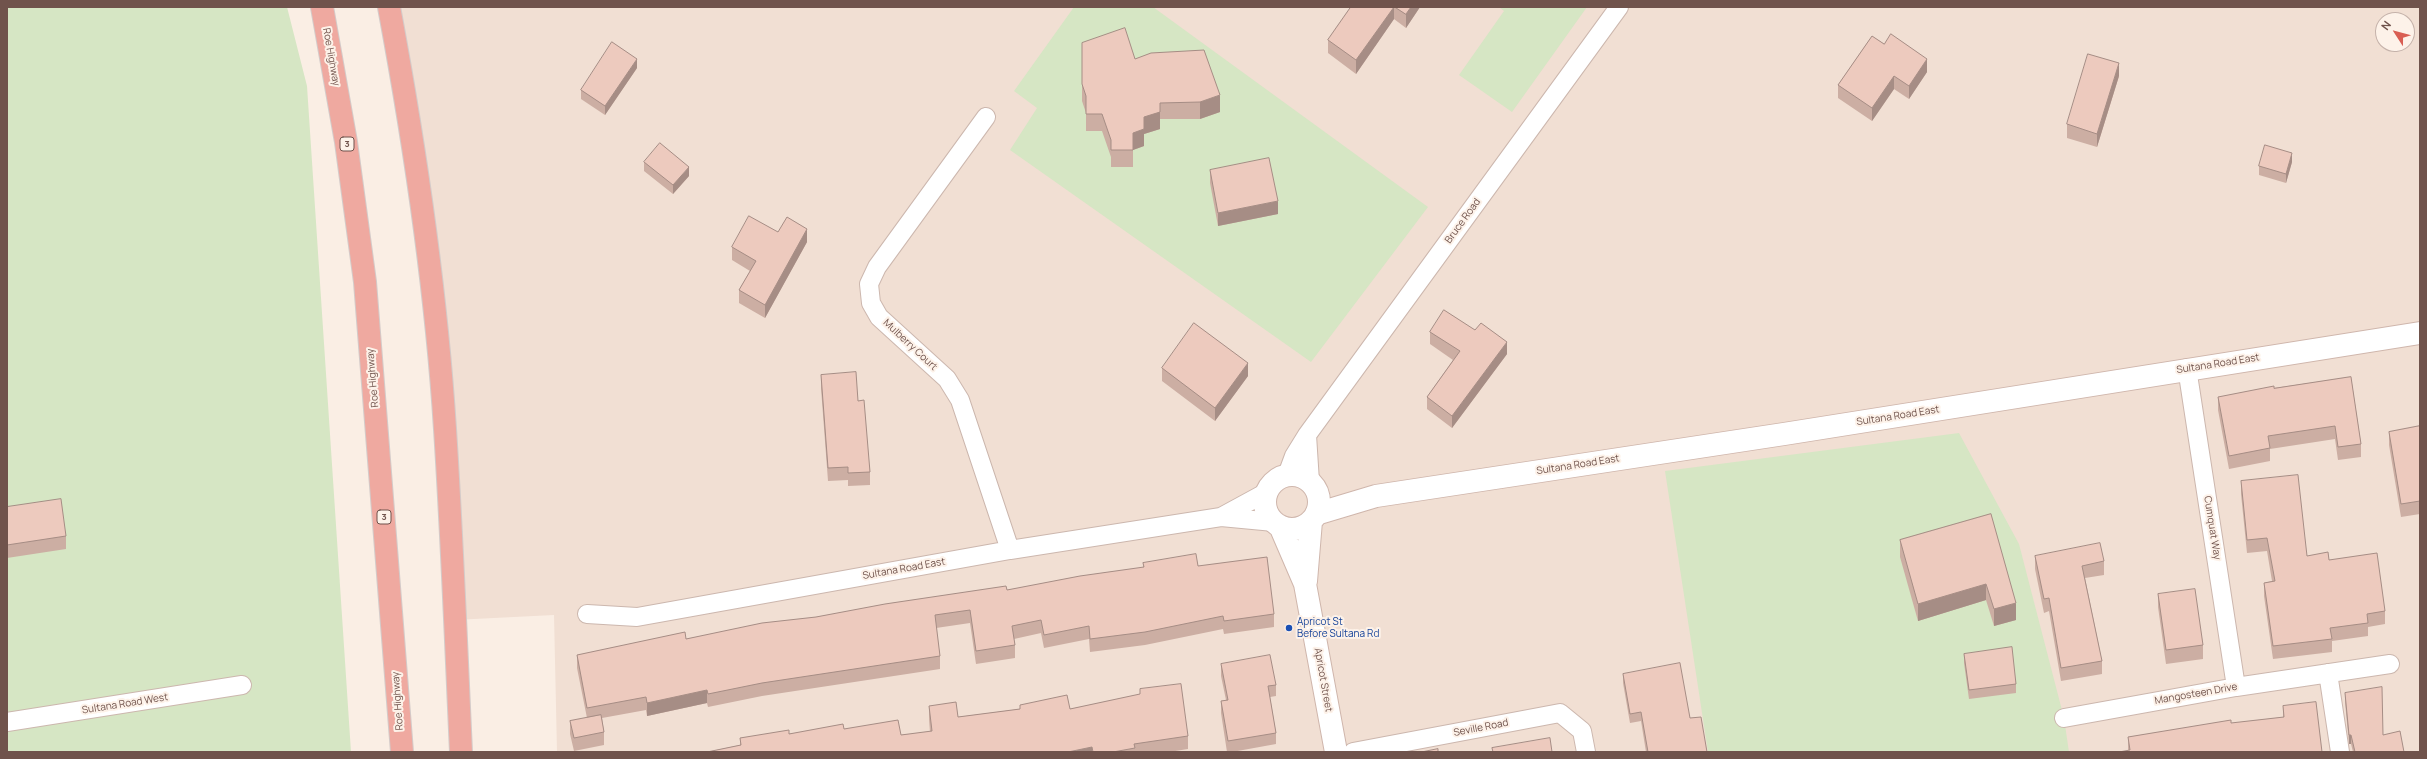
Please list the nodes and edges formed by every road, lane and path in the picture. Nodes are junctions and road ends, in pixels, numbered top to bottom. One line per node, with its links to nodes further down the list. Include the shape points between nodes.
1 (322, 7): 24 (highway, Roe Highway / 3, via 346,142 365,282)
2 (389, 7): 25 (highway, via 412,133 431,278 445,427)
3 (1619, 7): 7 (street, Bruce Road)
4 (986, 117): 15 (street, Mulberry Court, via 877,267 869,284 871,303 879,317 946,379 960,400)
5 (2420, 333): 6 (street, Sultana Road East)
6 (2187, 368): 11 (street, Sultana Road East, via 1792,433); 21 (street, Cumquat Way)
7 (1308, 435): 8 (street, Bruce Road, via 1294,456); 9 (street)
8 (1287, 475): 9 (street, via 1304,477); 10 (street, via 1271,484)
9 (1313, 486): 11 (street, Sultana Road East); 13 (street, via 1319,500)
10 (1267, 492): 12 (street, Sultana Road East); 14 (street, via 1265,505 1269,516)
11 (1376, 496): 13 (street, Sultana Road East)
12 (1221, 517): 14 (street, Sultana Road East); 15 (street, Sultana Road East)
13 (1313, 517): 14 (street, via 1300,527 1288,529); 16 (street, Apricot Street)
14 (1277, 524): 16 (street, Apricot Street)
15 (1010, 550): 17 (street, Sultana Road East, via 638,618)
16 (1306, 584): 26 (street, Apricot Street)
17 (587, 614)
18 (2390, 664): 19 (street, Mangosteen Drive)
19 (2328, 673): 21 (street, Mangosteen Drive); 29 (street)
20 (242, 685): 23 (street, Sultana Road West)
21 (2236, 687): 22 (street, Mangosteen Drive)
22 (2064, 718)
23 (7, 722)
24 (402, 752)
25 (461, 752)
26 (1336, 752)
27 (1353, 752): 28 (street, Seville Road, via 1560,713 1582,731)
28 (1586, 752)
29 (2340, 752)

